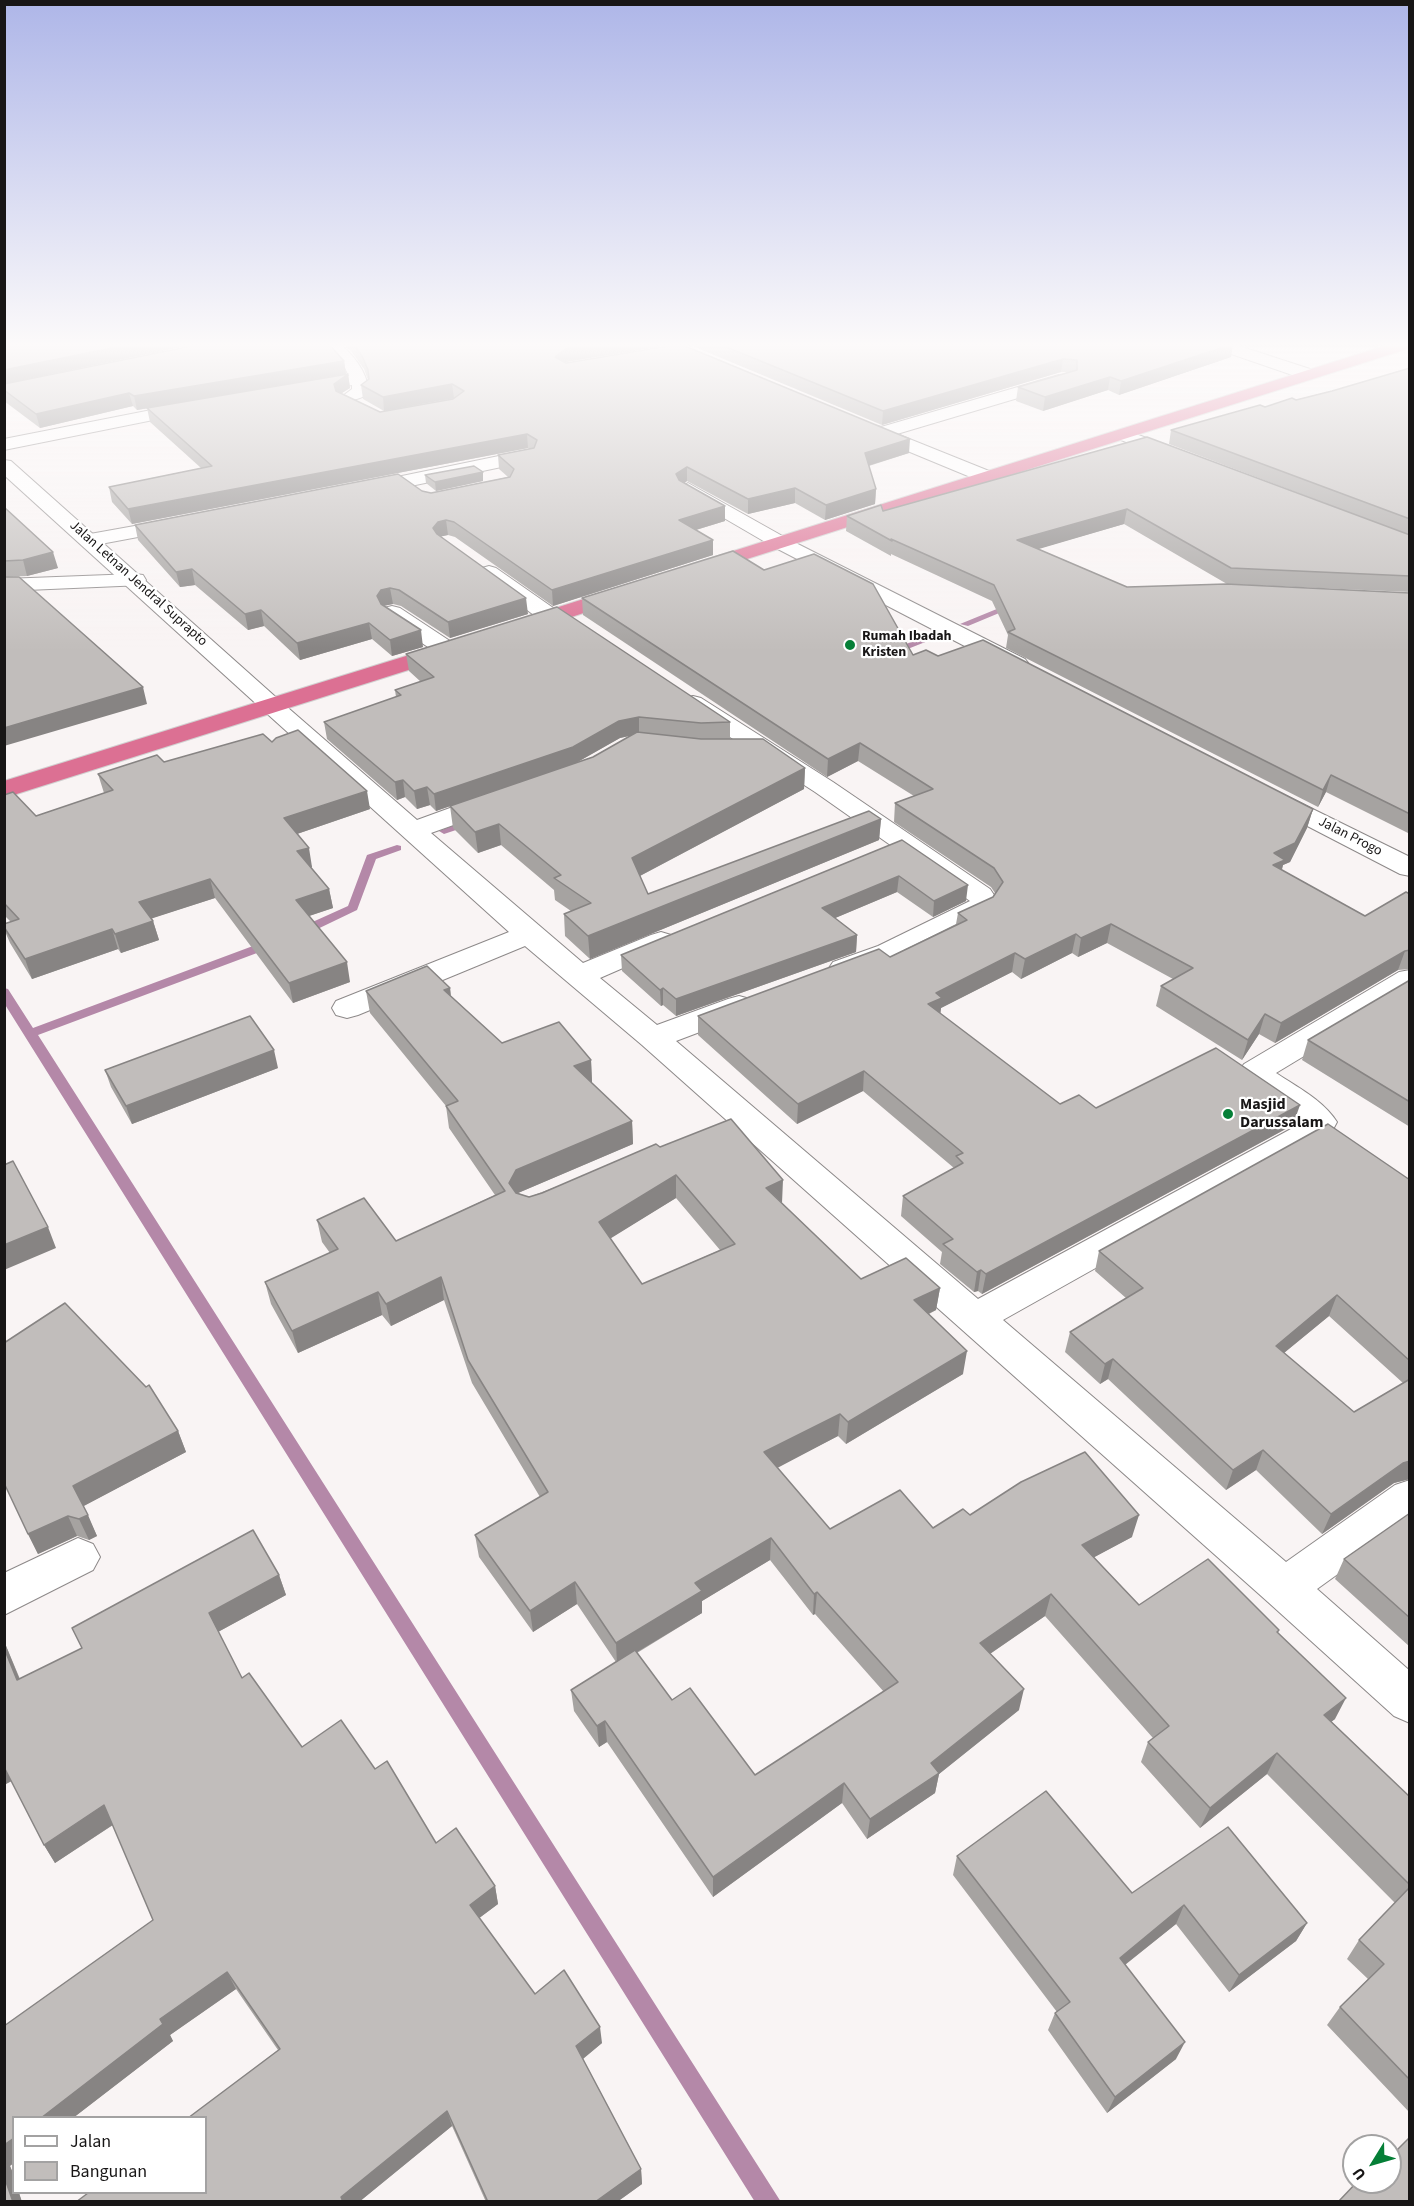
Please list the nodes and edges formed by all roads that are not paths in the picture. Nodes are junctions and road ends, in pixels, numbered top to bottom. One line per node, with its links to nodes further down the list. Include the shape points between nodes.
1 (909, 445): 8 (street)
2 (1090, 445): 8 (highway)
3 (1148, 445): 5 (street)
4 (528, 456): 7 (street)
5 (1199, 464)
6 (4, 465): 15 (street, Jalan Letnan Jendral Suprapto)
7 (479, 466): 9 (street); 10 (street)
8 (987, 477): 16 (highway)
9 (496, 479)
10 (405, 481): 12 (street); 13 (street)
11 (688, 489): 16 (street)
12 (346, 493)
13 (423, 494)
14 (201, 520): 15 (street)
15 (90, 540): 19 (street, Jalan Letnan Jendral Suprapto)
16 (779, 542): 18 (highway); 27 (street)
17 (476, 563): 23 (street)
18 (681, 574)
19 (135, 580): 20 (street); 29 (street, Jalan Letnan Jendral Suprapto)
20 (4, 585)
21 (638, 588): 23 (highway)
22 (392, 613): 26 (street)
23 (556, 615): 24 (street); 25 (highway)
24 (589, 631)
25 (499, 634)
26 (458, 647): 29 (highway)
27 (1041, 677)
28 (672, 688): 31 (street)
29 (271, 705): 33 (highway); 35 (street, Jalan Letnan Jendral Suprapto)
30 (723, 748): 31 (street)
31 (769, 752): 36 (street)
32 (1252, 787): 38 (street, Jalan Progo)
33 (4, 790)
34 (516, 794): 35 (street)
35 (415, 830): 40 (street, Jalan Letnan Jendral Suprapto)
36 (904, 842): 37 (street); 42 (street, via 980,894 984,901 979,908 888,952)
37 (875, 855)
38 (1410, 868)
39 (682, 933): 41 (street)
40 (529, 934): 41 (street, Jalan Letnan Jendral Suprapto); 45 (street)
41 (579, 976): 46 (street, Jalan Letnan Jendral Suprapto)
42 (821, 976)
43 (1410, 980): 47 (street, via 1255,1071 1312,1113 1320,1122 1317,1129)
44 (765, 997): 46 (street)
45 (347, 1008)
46 (653, 1038): 47 (street, Jalan Letnan Jendral Suprapto, via 724,1121)
47 (973, 1318): 50 (street, Jalan Letnan Jendral Suprapto)
48 (1410, 1498): 50 (street)
49 (78, 1557): 51 (street)
50 (1284, 1588): 52 (street, Jalan Letnan Jendral Suprapto)
51 (4, 1595)
52 (1410, 1701)

